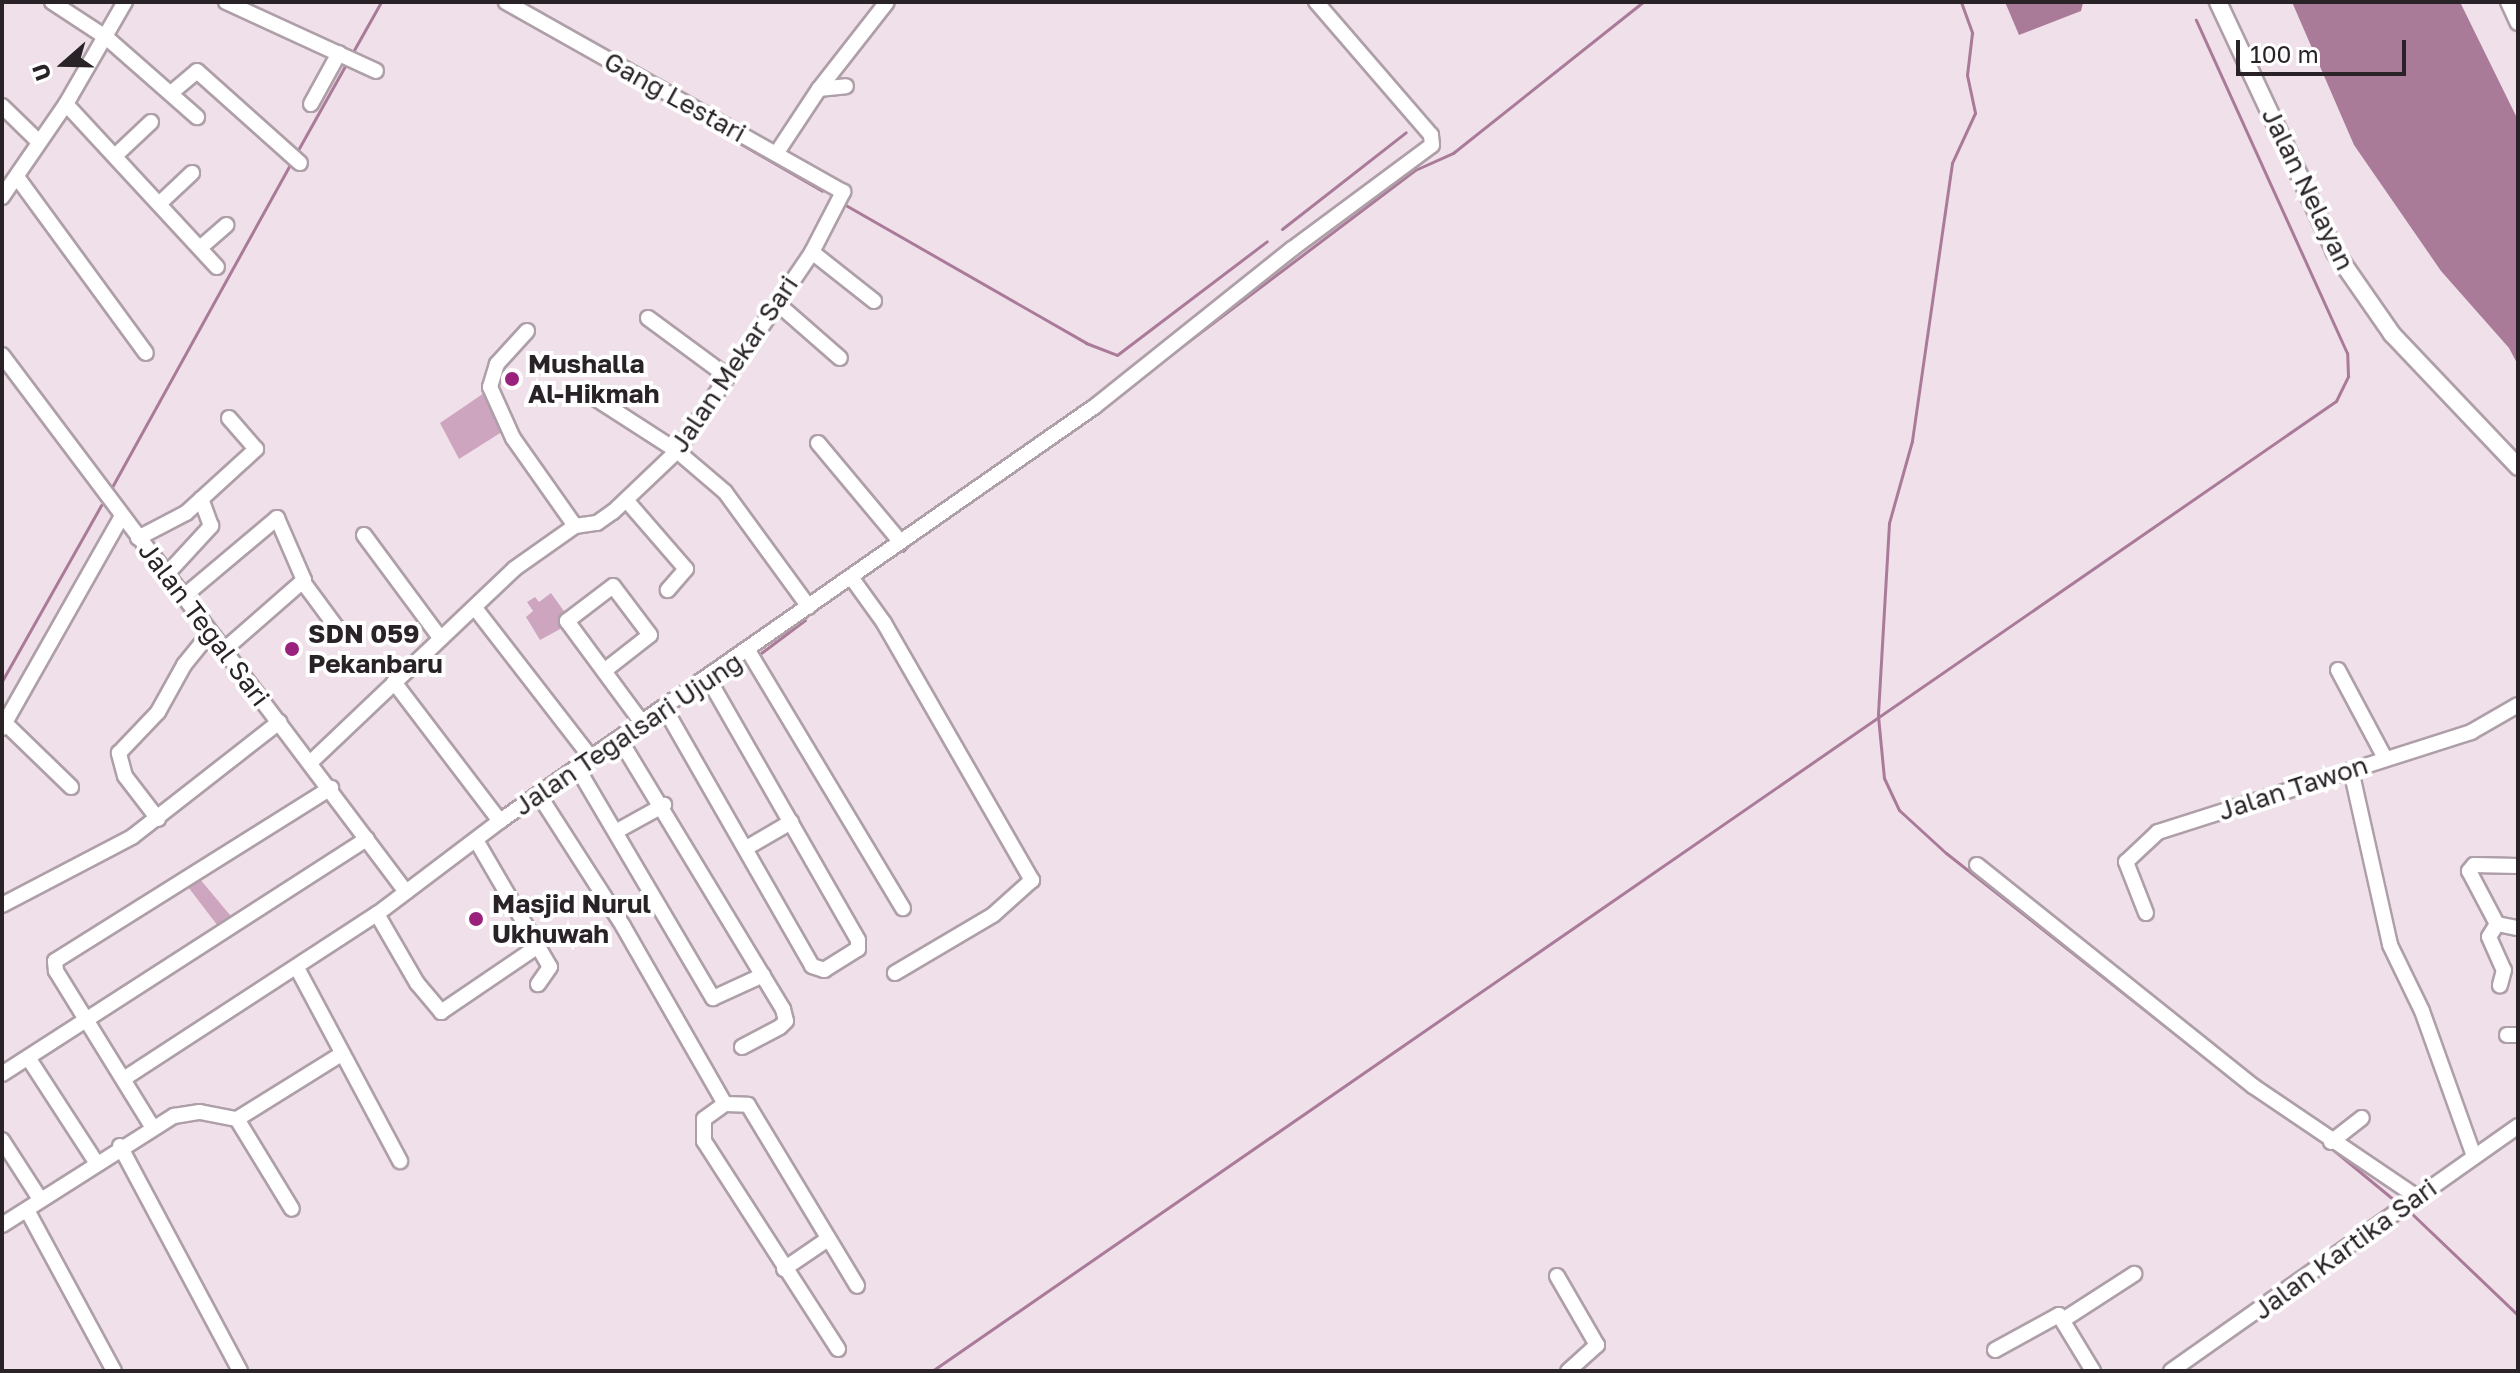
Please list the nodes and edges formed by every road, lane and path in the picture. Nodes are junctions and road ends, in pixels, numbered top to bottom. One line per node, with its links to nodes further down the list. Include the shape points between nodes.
1 (52, 2): 10 (street)
2 (125, 2): 10 (street)
3 (226, 2): 11 (street)
4 (506, 2): 22 (street, Gang Lestari)
5 (887, 2): 14 (street)
6 (1316, 2): 53 (street, Jalan Tegalsari Ujung, via 1431,135 1432,145 1094,407)
7 (2218, 2): 46 (main road, Jalan Nelayan, via 2335,252 2392,334)
8 (2508, 2): 9 (street)
9 (2517, 21)
10 (107, 38): 15 (street); 16 (street)
11 (339, 53): 12 (street); 17 (street)
12 (376, 71)
13 (846, 86): 14 (street)
14 (819, 89): 22 (street)
15 (171, 93): 19 (street); 24 (street, via 197,71)
16 (66, 104): 21 (street); 23 (street)
17 (311, 104)
18 (2, 106): 21 (street)
19 (197, 117)
20 (151, 122): 23 (street)
21 (38, 141): 26 (street)
22 (776, 154): 27 (street, Gang Lestari)
23 (116, 155): 29 (street)
24 (300, 163)
25 (192, 173): 29 (street)
26 (17, 177): 28 (street); 38 (street)
27 (843, 192): 32 (street, Jalan Mekar Sari)
28 (2, 197)
29 (160, 203): 31 (street)
30 (226, 225): 31 (street)
31 (200, 248): 33 (street)
32 (812, 252): 34 (street); 35 (street, Jalan Mekar Sari)
33 (217, 267)
34 (874, 301)
35 (778, 304): 40 (street); 41 (street, Jalan Mekar Sari)
36 (648, 318): 41 (street)
37 (527, 331): 50 (street, via 497,364 490,387 513,438)
38 (146, 353)
39 (2, 355): 49 (street, Jalan Tegal Sari)
40 (840, 358)
41 (728, 377): 45 (street, Jalan Mekar Sari)
42 (595, 398): 45 (street)
43 (229, 418): 47 (street, via 256,449)
44 (818, 443): 53 (street)
45 (677, 451): 48 (street, Jalan Mekar Sari); 59 (street, via 725,492)
46 (2518, 467)
47 (201, 499): 52 (street); 54 (street, via 211,526)
48 (627, 501): 50 (street, Jalan Mekar Sari, via 597,523); 57 (street, via 686,569)
49 (122, 516): 52 (street, Jalan Tegal Sari); 72 (street)
50 (575, 526): 60 (street, Jalan Mekar Sari, via 514,569)
51 (364, 535): 63 (street)
52 (138, 538): 54 (street, Jalan Tegal Sari)
53 (900, 541): 55 (street, Jalan Tegalsari Ujung)
54 (166, 575): 58 (street, Jalan Tegal Sari)
55 (851, 577): 59 (street, Jalan Tegalsari Ujung); 103 (street, via 884,623 1032,880 993,915)
56 (303, 582): 58 (street, via 305,575 274,517); 62 (street); 64 (street)
57 (668, 590)
58 (183, 597): 61 (street, Jalan Tegal Sari)
59 (809, 607): 65 (street, Jalan Tegalsari Ujung)
60 (475, 608): 63 (street, Jalan Mekar Sari); 77 (street)
61 (210, 633): 64 (street, Jalan Tegal Sari); 85 (street, via 184,665 158,712 119,753 125,776)
62 (349, 636)
63 (441, 639): 69 (street, Jalan Mekar Sari)
64 (224, 650): 73 (street, Jalan Tegal Sari)
65 (749, 652): 68 (street, Jalan Tegalsari Ujung); 96 (street)
66 (2338, 670): 76 (street)
67 (604, 671): 67 (street, via 567,621 613,586 650,635); 74 (street)
68 (709, 680): 70 (street, Jalan Tegalsari Ujung); 87 (street)
69 (394, 682): 78 (street, Jalan Mekar Sari); 86 (street)
70 (665, 709): 74 (street, Jalan Tegalsari Ujung); 91 (street)
71 (2515, 712): 76 (street, Jalan Tawon, via 2471,732)
72 (5, 718): 81 (street)
73 (279, 722): 78 (street, Jalan Tegal Sari); 85 (street)
74 (643, 724): 75 (street, Jalan Tegalsari Ujung)
75 (620, 740): 77 (street, Jalan Tegalsari Ujung); 84 (street)
76 (2385, 758): 80 (street, Jalan Tawon)
77 (592, 759): 79 (street, Jalan Tegalsari Ujung)
78 (312, 761): 82 (street, Jalan Tegal Sari)
79 (578, 769): 83 (street, Jalan Tegalsari Ujung); 88 (street)
80 (2351, 770): 97 (street, Jalan Tawon, via 2158,832 2126,862); 121 (street, via 2390,945 2422,1011)
81 (71, 787)
82 (331, 788): 89 (street, Jalan Tegal Sari); 107 (street, via 60,954 55,967)
83 (539, 795): 86 (street, Jalan Tegalsari Ujung); 113 (street)
84 (664, 805): 88 (street); 104 (street)
85 (158, 819): 95 (street)
86 (500, 821): 90 (street, Jalan Tegalsari Ujung)
87 (791, 822): 91 (street); 91 (street, via 859,945 824,970 812,966)
88 (617, 831): 104 (street, via 713,998)
89 (367, 839): 94 (street, Jalan Tegal Sari); 107 (street)
90 (476, 840): 94 (street, Jalan Tegalsari Ujung); 101 (street)
91 (748, 847)
92 (1977, 865): 119 (street)
93 (2518, 866): 99 (street, via 2470,868)
94 (406, 892): 98 (street, Jalan Tegalsari Ujung)
95 (2, 905)
96 (903, 908)
97 (2146, 913)
98 (377, 914): 101 (street, via 417,983 441,1012); 102 (street, Jalan Tegalsari Ujung)
99 (2497, 924): 100 (street); 106 (street, via 2489,937 2504,970)
100 (2518, 928)
101 (538, 946): 105 (street, via 550,967)
102 (297, 968): 109 (street); 112 (street, Jalan Tegalsari Ujung)
103 (895, 973)
104 (763, 975): 108 (street, via 786,1021)
105 (538, 984)
106 (2500, 985)
107 (87, 1023): 110 (street); 112 (street)
108 (742, 1047)
109 (340, 1055): 115 (street); 123 (street)
110 (29, 1059): 111 (street); 122 (street)
111 (2, 1074)
112 (125, 1078): 116 (street)
113 (725, 1104): 129 (street, via 748,1105); 130 (street, via 704,1119 702,1135)
114 (2362, 1118): 119 (street)
115 (237, 1119): 116 (street, via 187,1113); 126 (street)
116 (151, 1123): 120 (street)
117 (2518, 1126): 121 (street, Jalan Kartika Sari)
118 (2, 1140): 124 (street)
119 (2331, 1142): 125 (street)
120 (120, 1146): 122 (street); 138 (street)
121 (2474, 1156): 125 (street, Jalan Kartika Sari)
122 (94, 1159): 124 (street)
123 (400, 1161)
124 (37, 1194): 127 (street)
125 (2417, 1197): 141 (street, Jalan Kartika Sari)
126 (292, 1209)
127 (27, 1210): 128 (street); 137 (street)
128 (2, 1225)
129 (828, 1239): 130 (street); 133 (street)
130 (784, 1269): 135 (street)
131 (2134, 1274): 134 (street)
132 (1557, 1276): 139 (street, via 1597,1345)
133 (857, 1286)
134 (2063, 1320): 136 (street, via 2055,1315); 140 (street)
135 (838, 1349)
136 (1995, 1350)
137 (114, 1371)
138 (240, 1371)
139 (1568, 1371)
140 (2093, 1371)
141 (2171, 1371)

